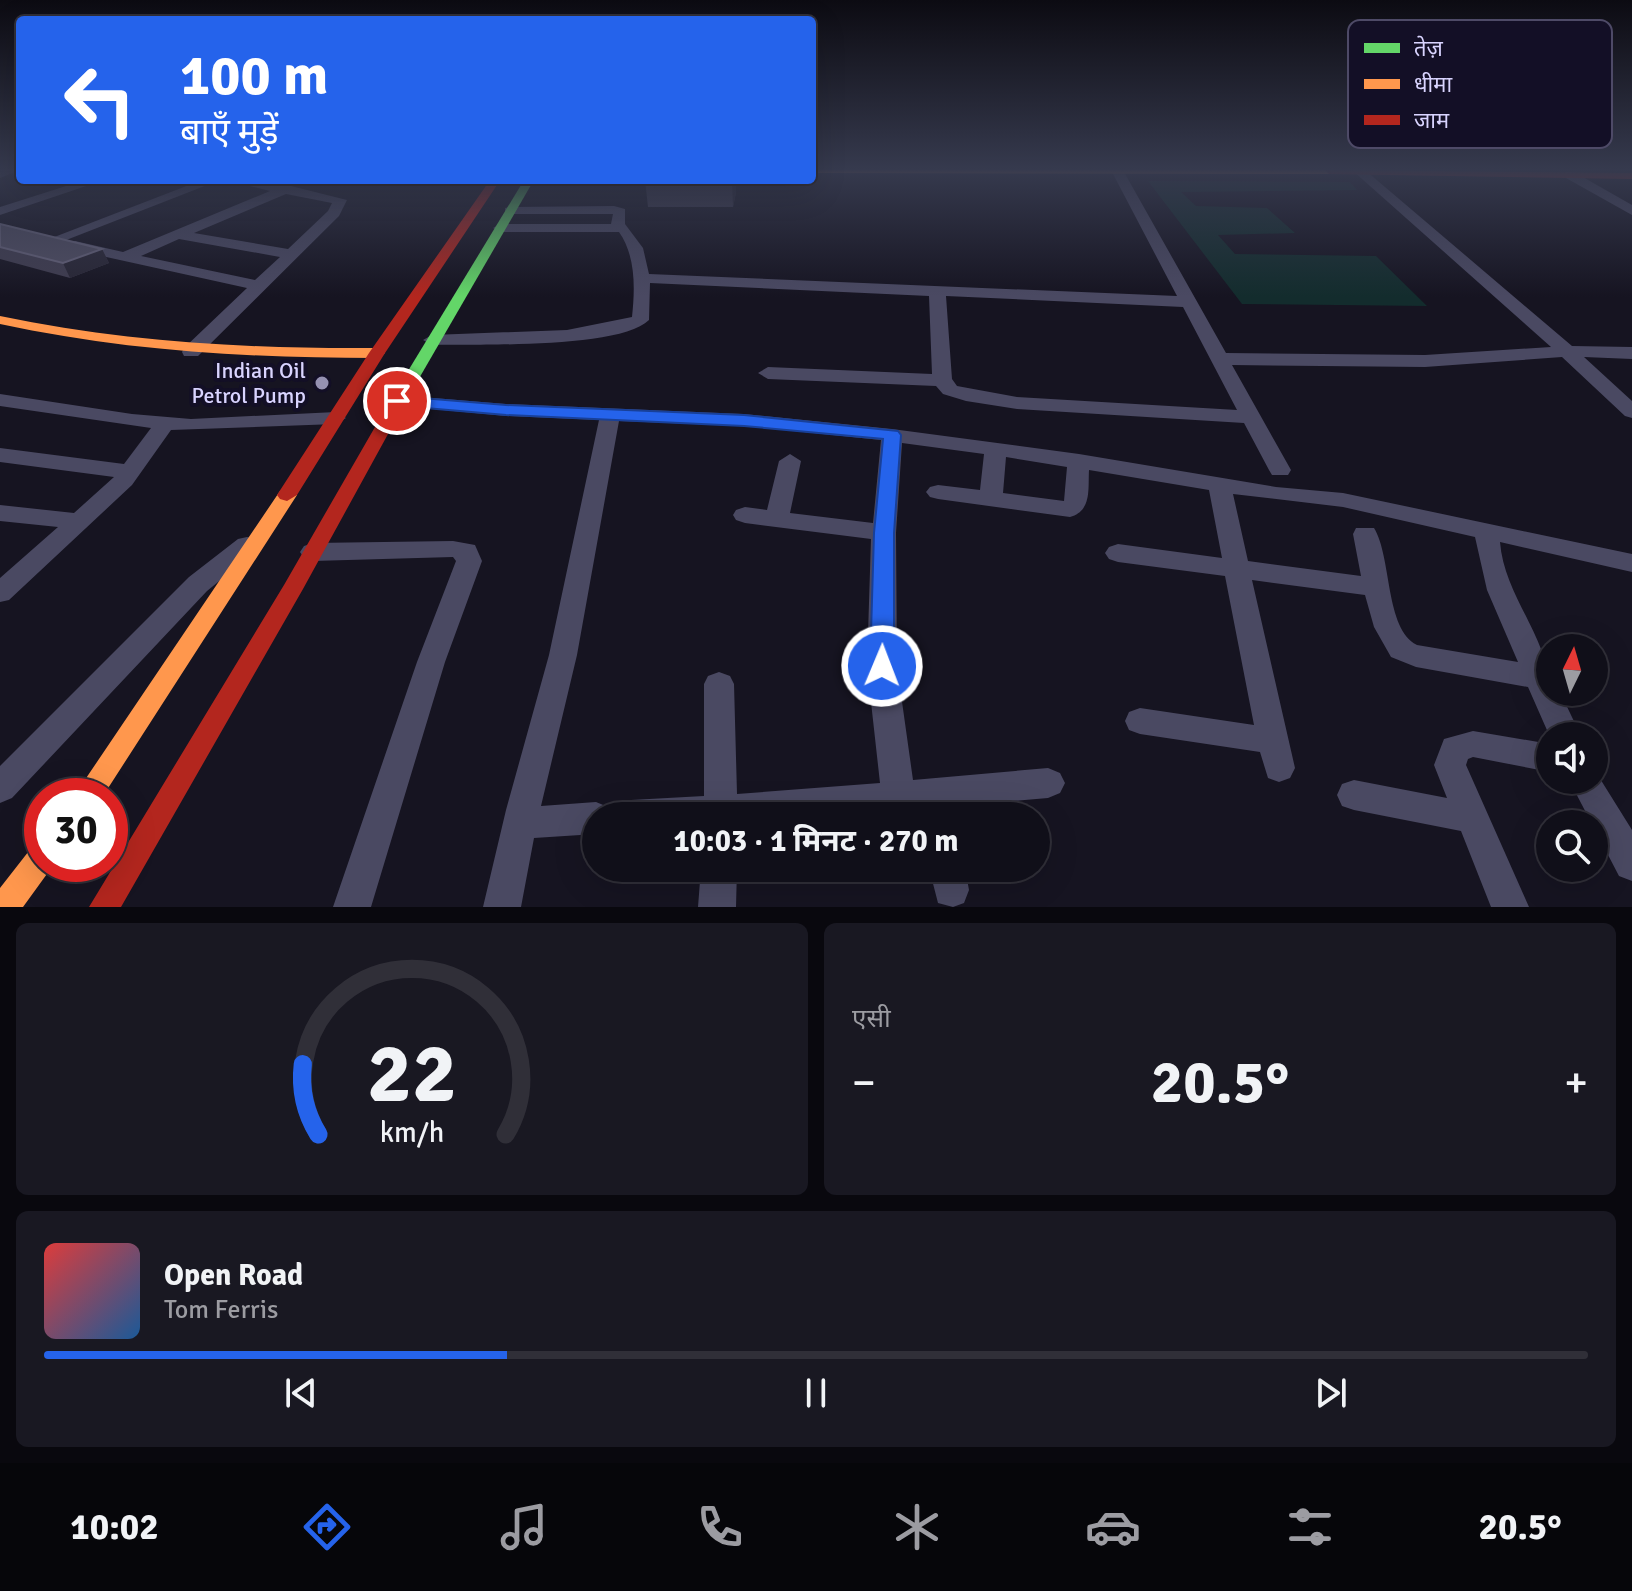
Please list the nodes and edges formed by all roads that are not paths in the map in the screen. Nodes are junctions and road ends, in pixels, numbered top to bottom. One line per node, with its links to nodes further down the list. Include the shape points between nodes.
1 (121, 212): 13 (street, via 45,239)
2 (232, 212): 11 (street)
3 (334, 212): 12 (street)
4 (467, 212): 22 (main road)
5 (509, 212): 10 (main road)
6 (620, 212): 9 (street)
7 (1140, 212): 17 (street)
8 (1407, 212): 20 (street)
9 (617, 227): 10 (street); 14 (street, via 630,236)
10 (500, 228): 19 (main road)
11 (178, 235): 12 (street); 13 (street)
12 (291, 254): 15 (street)
13 (122, 258): 15 (street)
14 (641, 278): 16 (street); 19 (street, via 640,320 622,328)
15 (259, 286): 21 (street)
16 (937, 292): 17 (street); 26 (street)
17 (1189, 302): 24 (street)
18 (0, 320): 21 (main road, via 117,345)
19 (432, 340): 28 (main road)
20 (1567, 351): 23 (street); 24 (street, via 1425,361); 29 (street)
21 (191, 352): 22 (main road)
22 (377, 353): 32 (main road)
23 (1632, 353)
24 (1221, 359): 31 (street)
25 (768, 373): 26 (street)
26 (942, 380): 31 (street, via 950,390 1017,403)
27 (0, 400): 33 (street)
28 (397, 401): 30 (street); 52 (main road)
29 (1632, 412)
30 (610, 415): 34 (street, via 744,420); 76 (street, via 563,655)
31 (1252, 417): 39 (street)
32 (336, 418): 33 (street); 48 (main road)
33 (165, 423): 40 (street)
34 (892, 435): 35 (street); 50 (street)
35 (996, 449): 38 (street); 43 (street)
36 (0, 455): 40 (street)
37 (790, 461): 46 (street)
38 (1079, 461): 41 (street); 43 (street, via 1070,509)
39 (1280, 470)
40 (129, 472): 47 (street)
41 (1219, 484): 49 (street, via 1343,500); 55 (street)
42 (938, 492): 43 (street)
43 (991, 499)
44 (0, 513): 47 (street)
45 (745, 515): 46 (street)
46 (777, 519): 50 (street)
47 (79, 521): 56 (street)
48 (264, 532): 64 (main road); 66 (street, via 198,584)
49 (1487, 532): 54 (street); 59 (street, via 1500,590)
50 (884, 533): 68 (street, via 882,666)
51 (1365, 534): 57 (street)
52 (313, 552): 81 (main road); 82 (street, via 453,549 466,551 469,561)
53 (1118, 553): 55 (street)
54 (1632, 563)
55 (1238, 570): 57 (street); 62 (street, via 1276,755)
56 (12, 571): 58 (street)
57 (1377, 587): 60 (street, via 1392,637 1406,652)
58 (0, 593)
59 (1536, 667)
60 (1536, 677)
61 (719, 684): 70 (street)
62 (1140, 721)
63 (1536, 755): 74 (street, via 1473,744 1455,749 1450,765)
64 (100, 778)
65 (1048, 783): 73 (street)
66 (0, 788)
67 (1593, 794): 77 (street)
68 (898, 795): 71 (street); 72 (street)
69 (1354, 795): 74 (street)
70 (722, 802)
71 (830, 802)
72 (929, 802)
73 (948, 802)
74 (1473, 818): 85 (street)
75 (582, 819): 76 (street)
76 (520, 823): 83 (street)
77 (1632, 864)
78 (24, 881): 80 (main road)
79 (718, 882): 84 (street)
80 (4, 907)
81 (104, 907)
82 (352, 907)
83 (502, 907)
84 (717, 907)
85 (1510, 907)

